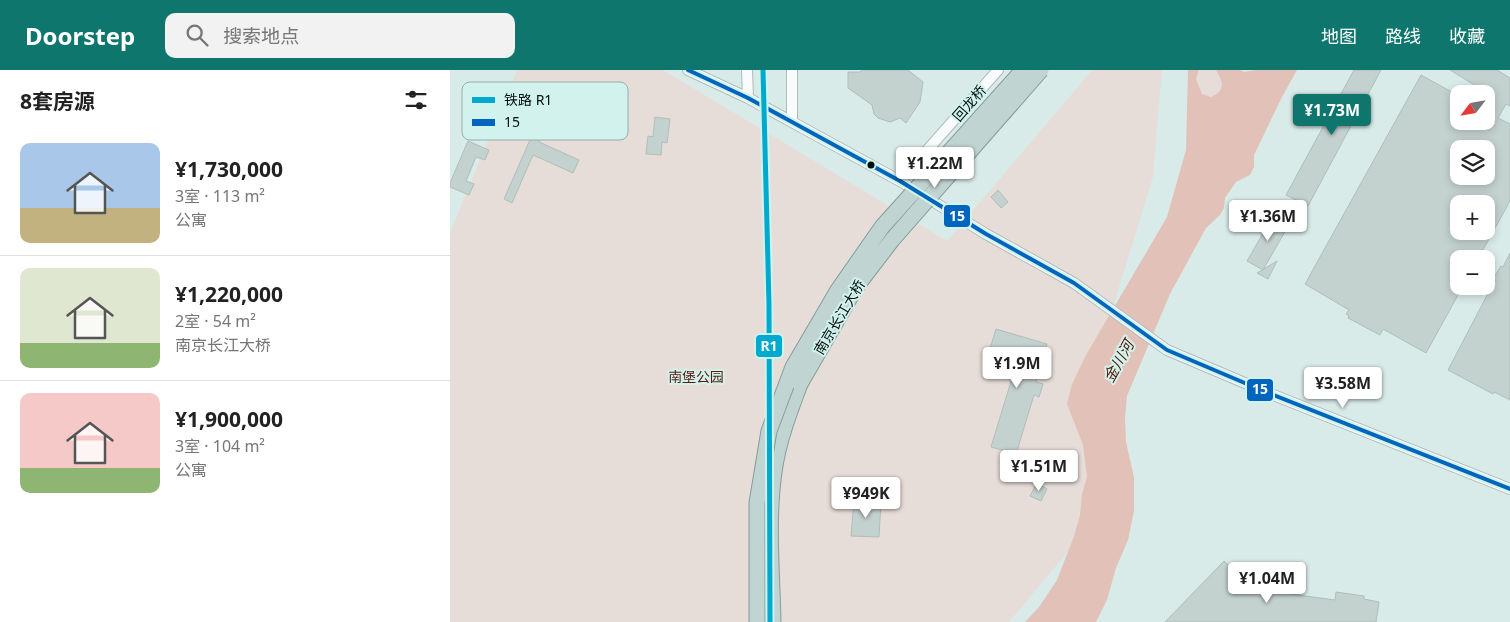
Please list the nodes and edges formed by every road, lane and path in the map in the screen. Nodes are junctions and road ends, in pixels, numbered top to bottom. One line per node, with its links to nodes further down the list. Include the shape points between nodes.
1 (688, 70): 7 (street)
2 (748, 70): 7 (street)
3 (792, 70): 8 (street)
4 (998, 70): 9 (street, 回龙桥)
5 (1023, 70): 11 (highway, 南京长江大桥, bridge, via 882,227 838,290 793,367 769,431 758,503)
6 (1041, 70): 12 (highway, 南京长江大桥, bridge, via 892,240 856,287 800,384 774,471 770,512)
7 (748, 98): 8 (street)
8 (792, 122): 9 (street)
9 (900, 182): 10 (street, via 1074,283 1167,350)
10 (1510, 489)
11 (757, 622)
12 (773, 622)

